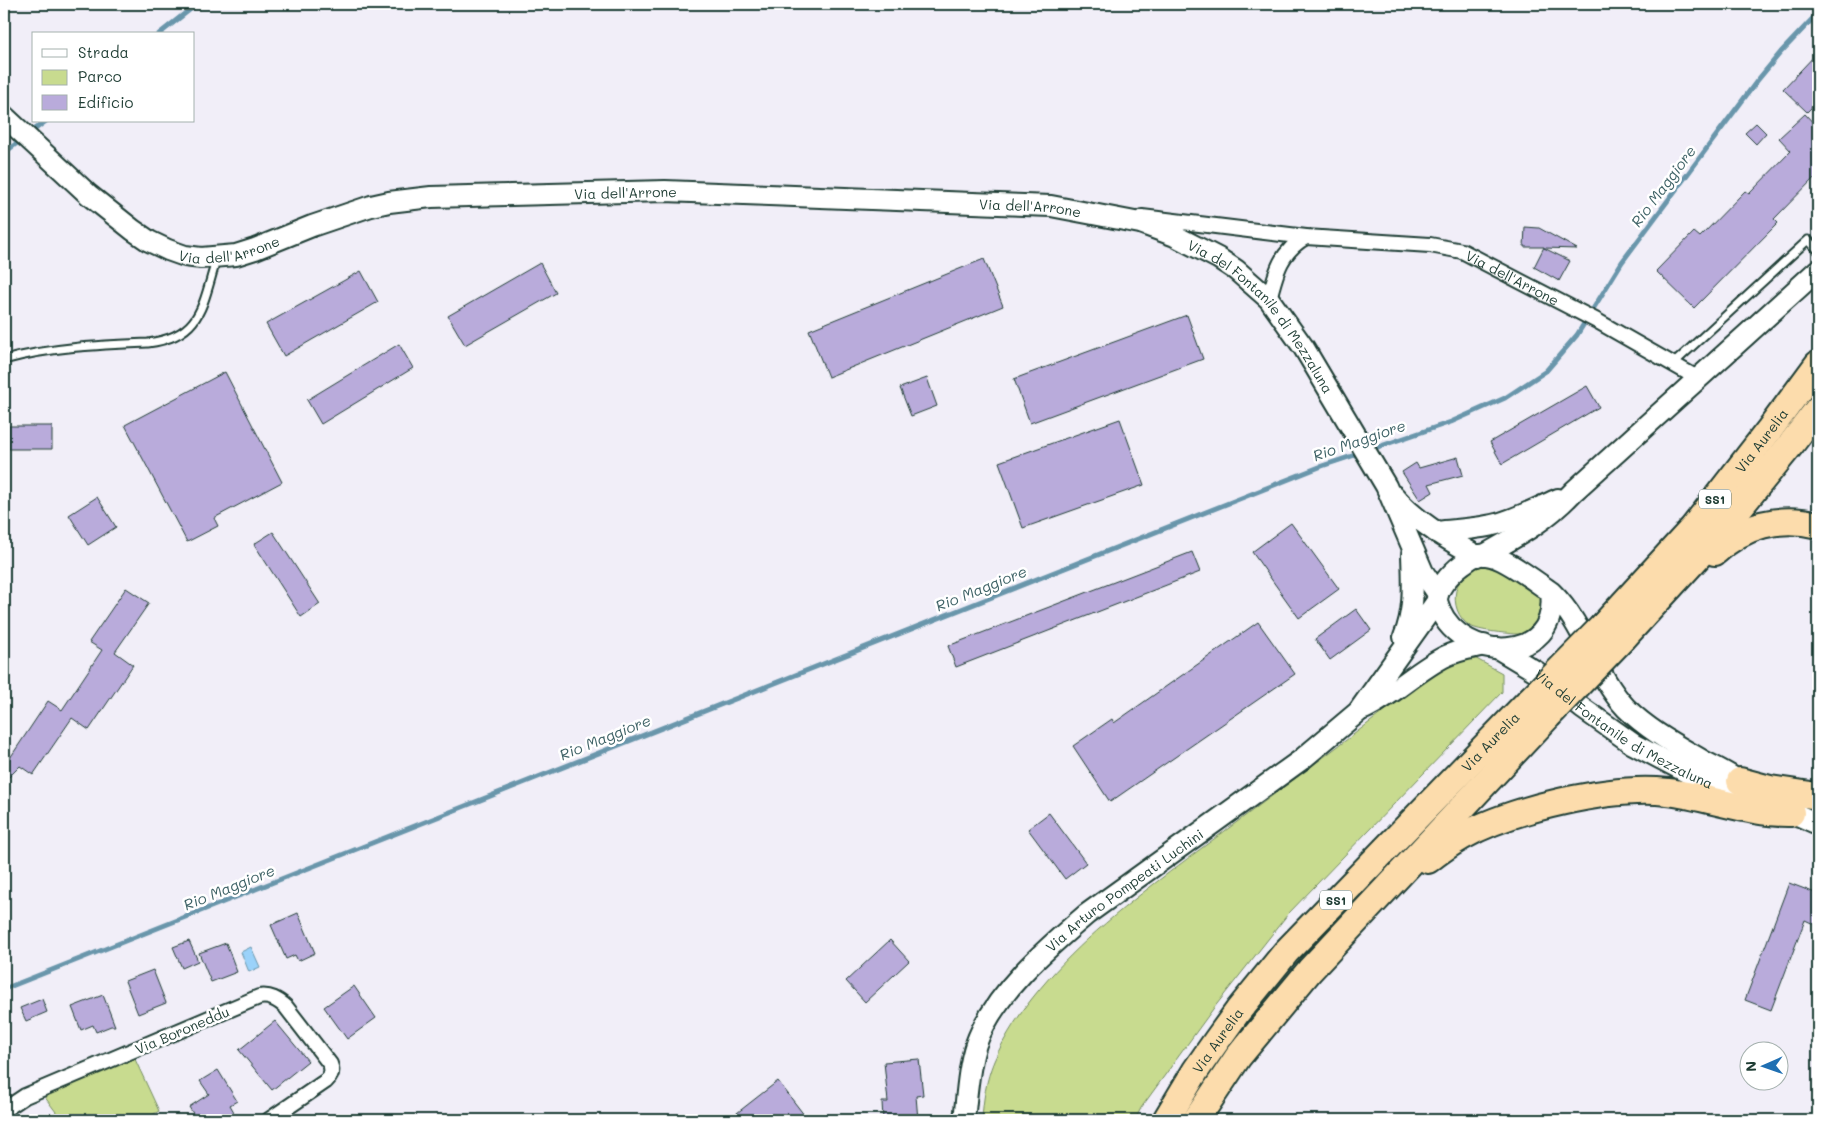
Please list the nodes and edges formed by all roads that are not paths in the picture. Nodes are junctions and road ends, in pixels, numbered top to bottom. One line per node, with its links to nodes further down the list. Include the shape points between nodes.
1 (10, 120): 5 (street, Via dell'Arrone, via 89,195 149,241 186,256)
2 (1084, 212): 3 (street, Via dell'Arrone); 5 (street, Via dell'Arrone, via 1051,206 665,191 431,197 371,206 256,250); 7 (street, Via del Fontanile di Mezzaluna, via 1140,222 1198,246 1236,270)
3 (1306, 236): 7 (street, via 1283,257); 9 (street, Via dell'Arrone, via 1430,245 1462,251)
4 (1818, 250): 9 (lane, via 1808,240)
5 (217, 258): 8 (lane, via 197,316 179,335 161,341 68,347)
6 (1818, 270): 11 (street)
7 (1269, 298): 13 (street, Via del Fontanile di Mezzaluna, via 1304,348)
8 (4, 360)
9 (1674, 364): 11 (street, Via dell'Arrone)
10 (1818, 364): 22 (highway, Via Aurelia / SS1)
11 (1699, 379): 14 (street)
12 (1818, 409): 21 (highway, Via Aurelia / SS1, via 1713,540)
13 (1384, 483): 16 (street, Via del Fontanile di Mezzaluna, via 1402,505); 17 (street, Via del Fontanile di Mezzaluna)
14 (1574, 491): 16 (street, via 1504,522 1481,528); 18 (street, via 1527,532)
15 (1818, 525): 21 (highway, via 1779,521 1744,531 1711,556 1657,615)
16 (1436, 532): 18 (street, Via del Fontanile di Mezzaluna)
17 (1411, 546): 20 (street, Via del Fontanile di Mezzaluna); 24 (street, Via Arturo Pompeati Luchini, via 1411,616)
18 (1482, 555): 19 (street, via 1519,570); 20 (street, via 1464,563)
19 (1551, 592): 23 (street, via 1552,612 1538,637 1522,646); 27 (street, Via del Fontanile di Mezzaluna, via 1570,612 1602,675 1626,707 1655,732)
20 (1437, 597): 23 (street, via 1445,619 1454,629 1470,640); 24 (street, Via Arturo Pompeati Luchini)
21 (1644, 615): 22 (highway, Via Aurelia / SS1)
22 (1613, 631): 25 (highway, Via Aurelia / SS1, bridge)
23 (1490, 647): 26 (street, Via Arturo Pompeati Luchini, via 1458,652 1440,659 1379,702); 27 (street, Via del Fontanile di Mezzaluna, via 1537,672 1634,744 1736,794)
24 (1389, 669): 26 (street, Via Arturo Pompeati Luchini)
25 (1540, 707): 31 (highway, Via Aurelia / SS1); 35 (highway, Via Aurelia / SS1, via 1286,952 1216,1040)
26 (1358, 712): 34 (street, Via Arturo Pompeati Luchini, via 1301,760 1087,914 1023,974 994,1010 980,1035 970,1071)
27 (1748, 789): 28 (highway); 29 (street, Via del Fontanile di Mezzaluna)
28 (1818, 796)
29 (1791, 813): 30 (street, Via del Fontanile di Mezzaluna); 31 (highway, via 1773,813 1681,794 1641,790 1578,798 1512,816 1463,836 1437,853 1360,927)
30 (1818, 824)
31 (1340, 937): 36 (highway, Via Aurelia / SS1, via 1262,1026)
32 (4, 1110): 33 (street, Via Boroneddu, via 25,1096 265,996 286,1007 330,1064 331,1074 326,1081)
33 (269, 1120)
34 (964, 1120)
35 (1166, 1120)
36 (1196, 1120)

